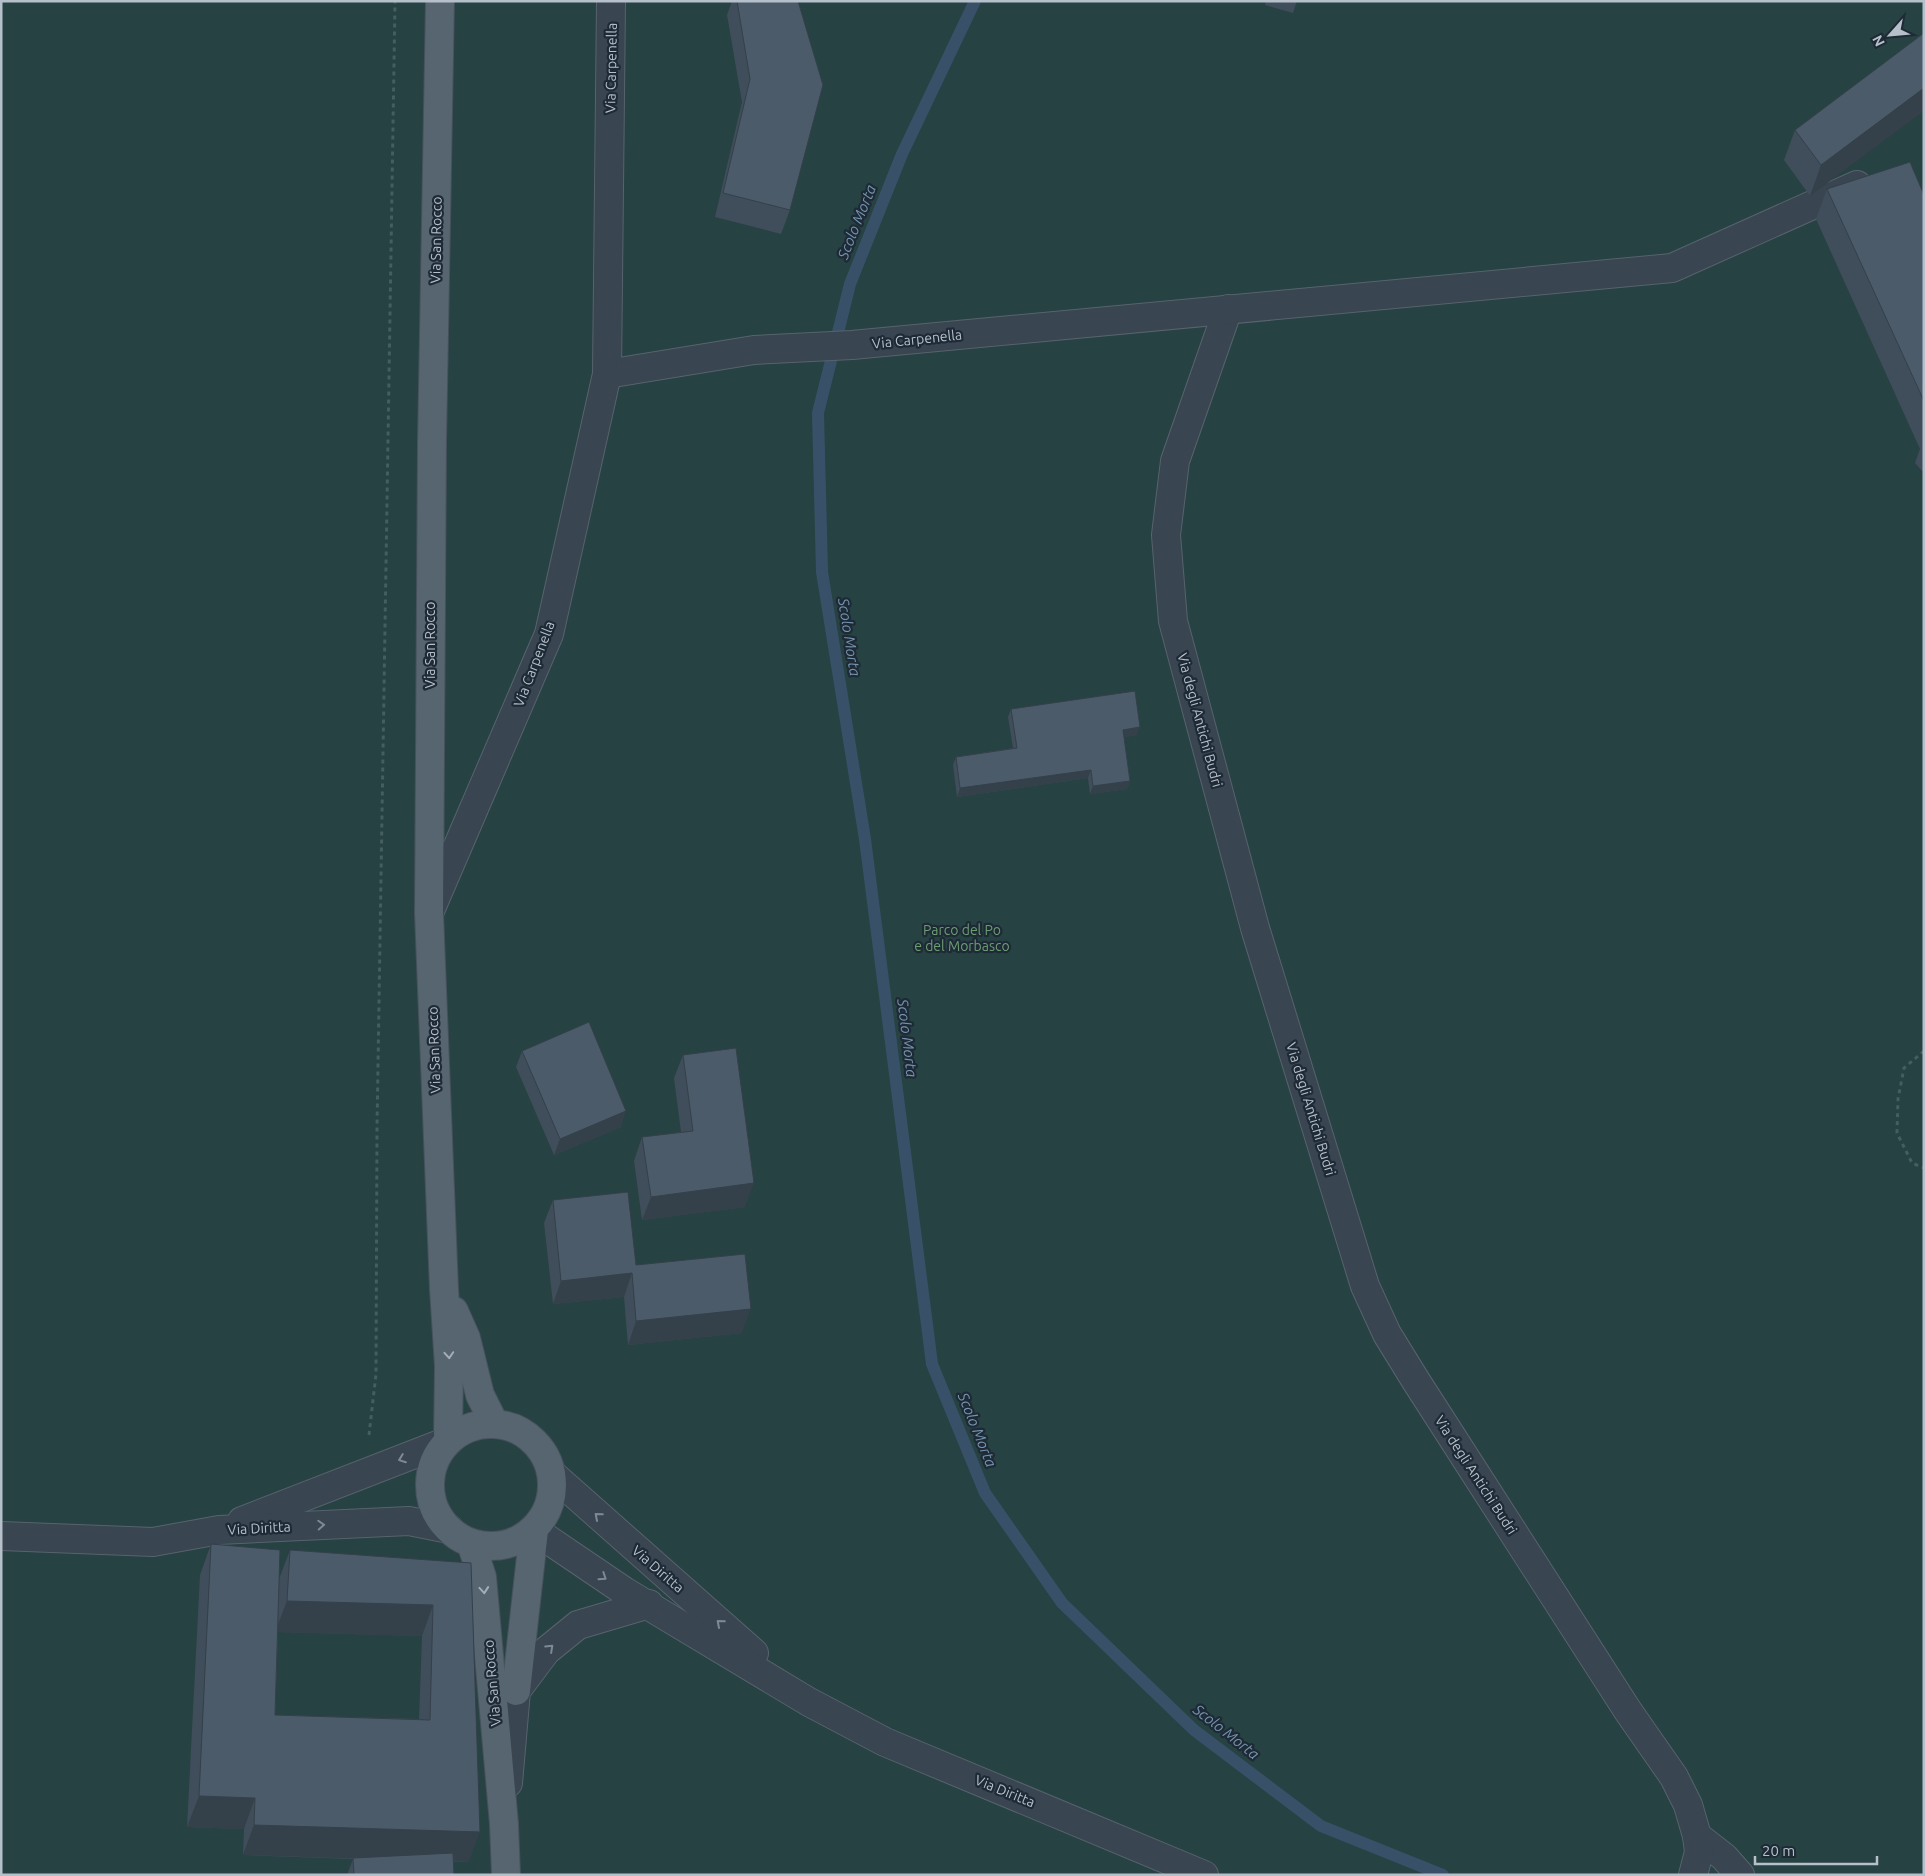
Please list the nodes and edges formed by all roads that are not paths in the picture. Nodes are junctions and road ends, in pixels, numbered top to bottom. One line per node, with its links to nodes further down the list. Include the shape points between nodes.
1 (440, 1): 6 (main road, Via San Rocco)
2 (611, 1): 5 (street, Via Carpenella)
3 (1874, 178): 4 (street, Via Carpenella, via 1672,268)
4 (1228, 309): 5 (street, Via Carpenella, via 852,345 754,350); 19 (street, Via degli Antichi Budri, via 1175,461 1166,535 1173,621 1255,928 1365,1286 1387,1334 1628,1711 1674,1777 1688,1805)
5 (607, 374): 6 (street, Via Carpenella, via 549,634)
6 (428, 913): 7 (main road, Via San Rocco)
7 (444, 1289): 8 (main road, Via San Rocco, via 466,1338 480,1395); 9 (main road, Via San Rocco, one-way to 9, via 449,1366)
8 (494, 1423): 9 (main road, via 461,1431); 10 (main road, via 514,1428 532,1439 546,1456)
9 (448, 1441): 11 (street, Via Diritta, one-way to 11); 14 (main road, via 437,1457 431,1476 431,1495 437,1513)
10 (552, 1476): 12 (main road, via 552,1495 546,1514); 17 (street, Via Diritta, one-way to 10)
11 (219, 1530): 13 (street, Via Diritta, via 153,1542); 14 (street, Via Diritta, one-way to 14, via 408,1521)
12 (534, 1530): 14 (main road, via 520,1540 488,1547); 15 (street, Via Diritta, one-way to 15, via 624,1591); 16 (main road, Via San Rocco)
13 (1, 1536)
14 (460, 1536): 18 (main road, Via San Rocco, one-way to 18, via 482,1578)
15 (649, 1604): 16 (street, Via San Rocco, one-way to 15, via 546,1651 578,1624); 17 (street, Via Diritta)
16 (516, 1691): 18 (street, Via San Rocco)
17 (809, 1702): 21 (street, Via Diritta, via 885,1742)
18 (504, 1824): 20 (main road, Via San Rocco)
19 (1697, 1836): 22 (street, Via degli Antichi Budri, via 1699,1852); 23 (street, via 1724,1857)
20 (506, 1875)
21 (1204, 1875)
22 (1693, 1875)
23 (1740, 1875)

